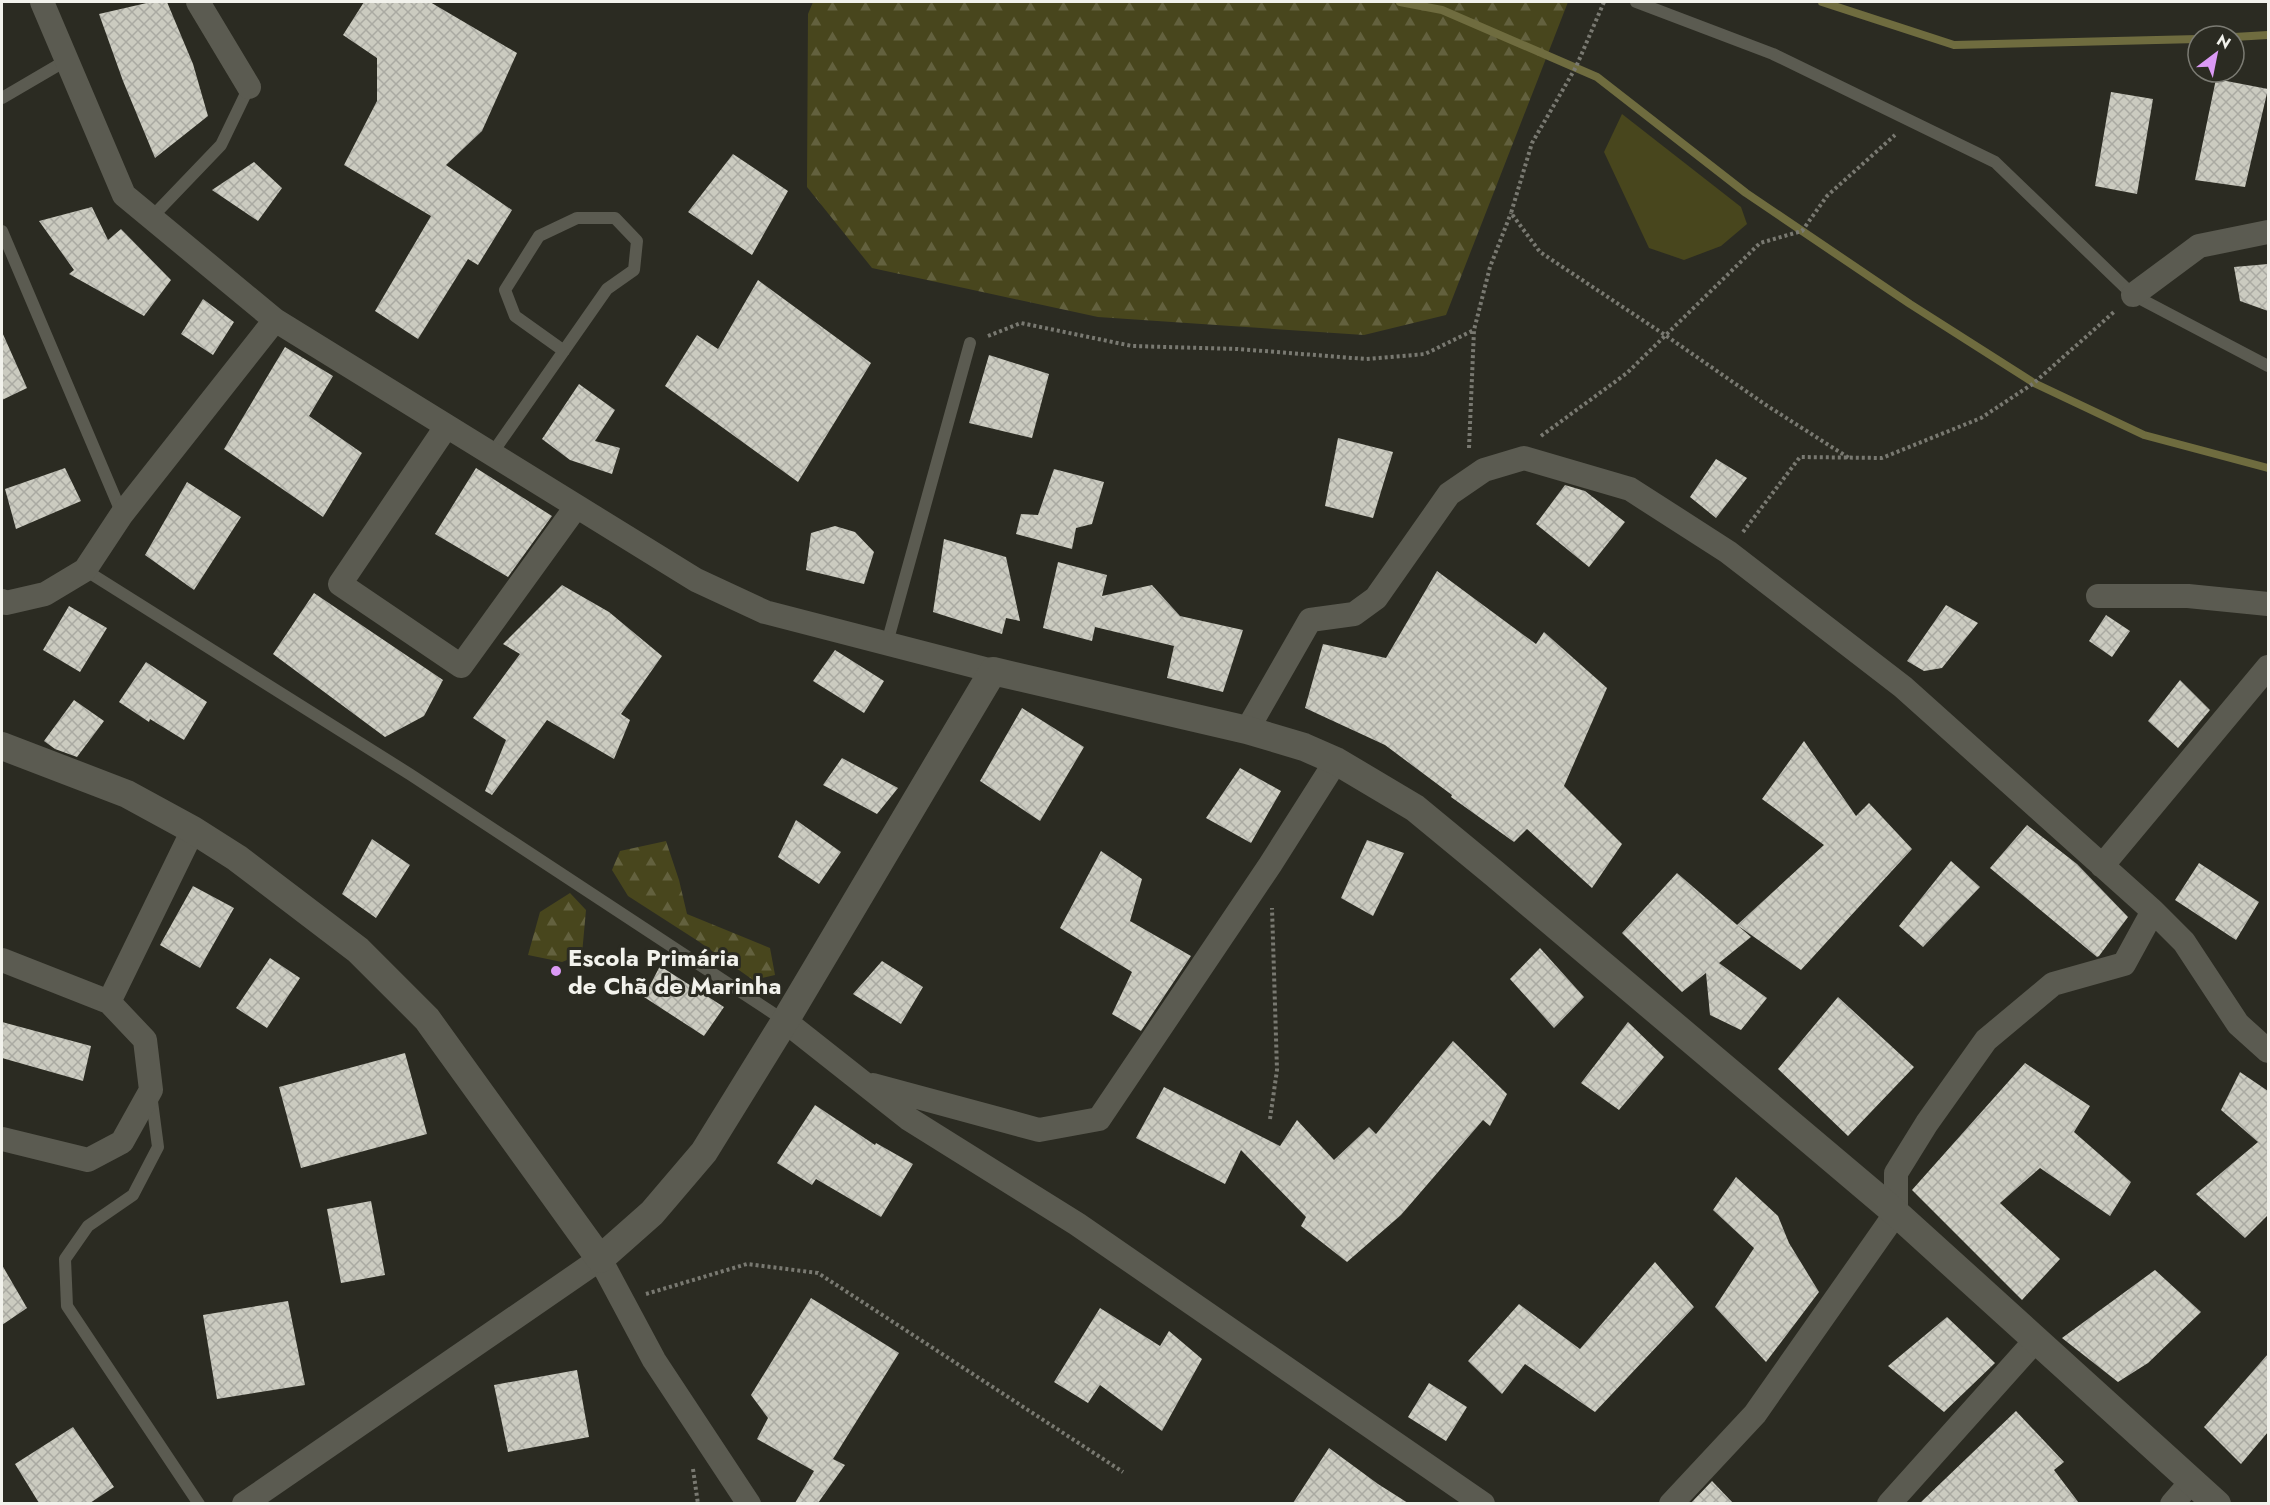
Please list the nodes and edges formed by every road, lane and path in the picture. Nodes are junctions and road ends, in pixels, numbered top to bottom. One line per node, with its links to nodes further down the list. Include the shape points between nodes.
1 (42, 2): 5 (street)
2 (198, 2): 6 (street)
3 (1604, 2): 9 (path, via 1576,67 1532,143)
4 (1636, 2): 8 (lane, via 1773,54)
5 (67, 60): 7 (lane); 10 (street, via 123,195)
6 (249, 87): 10 (lane, via 221,145)
7 (2, 98)
8 (1911, 121): 13 (lane, via 1995,162); 16 (path, via 1827,196 1802,231 1760,243)
9 (1511, 213): 15 (path, via 1490,267); 16 (path, via 1539,252)
10 (151, 218): 14 (street)
11 (2, 231): 26 (lane)
12 (2268, 232): 13 (street, via 2199,246)
13 (2133, 295): 19 (lane); 22 (path, via 2034,383 1981,418 1882,458)
14 (275, 320): 20 (street); 26 (street)
15 (1474, 330): 17 (path, via 1425,354 1366,359 1132,345 1021,323); 24 (path, via 1470,444)
16 (1665, 335): 22 (path); 23 (path, via 1627,373)
17 (970, 343): 32 (lane)
18 (564, 351): 18 (lane, via 607,289 634,270 637,241 615,218 577,218 539,236 505,290 515,316); 21 (lane)
19 (2268, 366)
20 (446, 427): 21 (street); 25 (street, via 340,584 461,666)
21 (491, 455): 25 (street)
22 (1849, 458): 27 (path, via 1800,457)
23 (1508, 463): 24 (street, via 1484,470); 27 (street, via 1524,458 1630,489)
24 (1460, 486): 35 (street, via 1449,494 1376,598 1354,614 1310,620)
25 (576, 507): 32 (street, via 696,580 765,612)
26 (122, 514): 28 (street)
27 (1728, 552): 40 (street, via 1903,687)
28 (85, 570): 30 (street, via 45,594); 44 (lane, via 411,776)
29 (2097, 596): 31 (street, via 2188,596)
30 (2, 601)
31 (2268, 604)
32 (887, 643): 34 (street)
33 (2268, 667): 40 (street)
34 (993, 671): 35 (street); 44 (street)
35 (1247, 730): 37 (street, via 1305,747)
36 (2, 746): 38 (street, via 127,794)
37 (1336, 761): 39 (street); 50 (street, via 1415,808)
38 (193, 830): 43 (street); 51 (street, via 237,858 358,950 427,1018)
39 (1270, 865): 46 (street, via 1099,1119 1039,1130); 48 (path, via 1277,1070)
40 (2102, 866): 41 (street)
41 (2153, 912): 45 (street, via 2184,942 2238,1024); 50 (street, via 2124,964 2053,984 1986,1040 1896,1173)
42 (2, 960): 43 (street)
43 (109, 1002): 47 (street, via 145,1040)
44 (785, 1021): 46 (street); 51 (street, via 704,1152 652,1213)
45 (2268, 1051)
46 (862, 1082): 59 (street, via 909,1119 1077,1224)
47 (151, 1090): 49 (street, via 122,1142 88,1160); 56 (lane, via 158,1147 133,1195 87,1226 65,1259 67,1306)
48 (1270, 1119)
49 (2, 1139)
50 (1896, 1213): 53 (street); 60 (street, via 1755,1414)
51 (600, 1259): 52 (street); 57 (street)
52 (622, 1301): 54 (path, via 747,1264 818,1273); 58 (street, via 654,1360)
53 (2035, 1341): 55 (street); 61 (street)
54 (1123, 1472)
55 (2192, 1481): 62 (street); 63 (street)
56 (200, 1503)
57 (244, 1503)
58 (749, 1503)
59 (1483, 1503)
60 (1671, 1503)
61 (1889, 1503)
62 (2172, 1503)
63 (2217, 1503)

